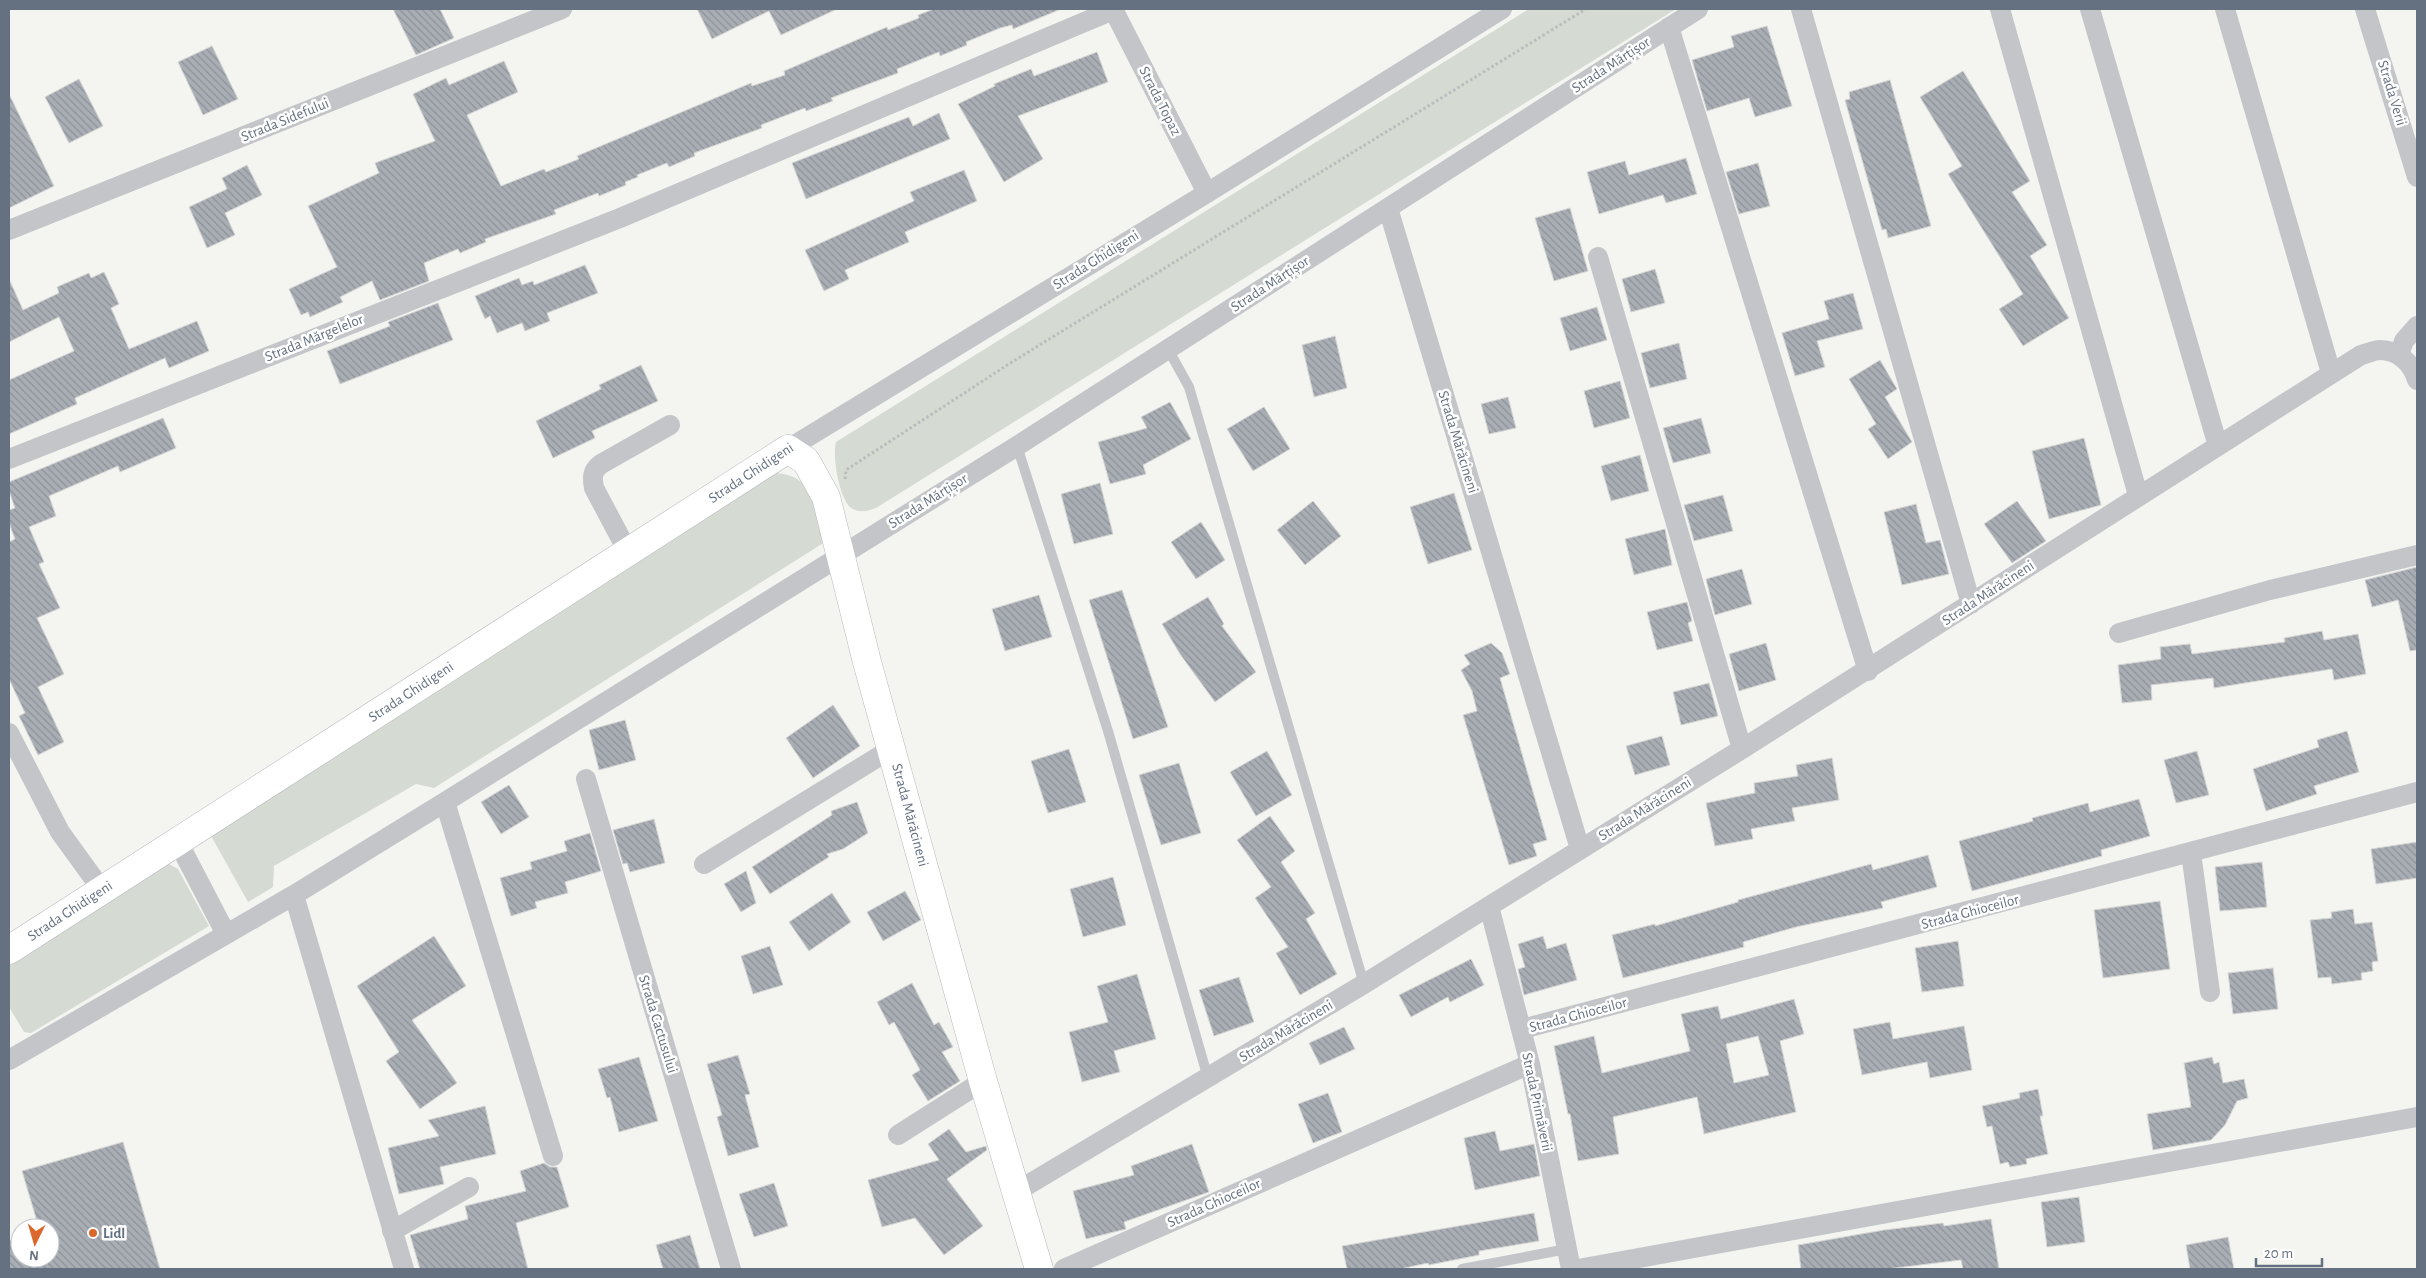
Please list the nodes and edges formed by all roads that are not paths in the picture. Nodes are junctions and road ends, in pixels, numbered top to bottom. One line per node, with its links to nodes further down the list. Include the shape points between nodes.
1 (562, 9): 14 (street, Strada Sidefului)
2 (1113, 9): 12 (street, Strada Topaz); 25 (street, Strada Mărgelelor, via 620,218)
3 (1502, 9): 12 (street, Strada Ghidigeni)
4 (1698, 9): 10 (street, Strada Mărțișor)
5 (1801, 9): 30 (street)
6 (2000, 9): 26 (street)
7 (2090, 9): 23 (street)
8 (2225, 9): 19 (street)
9 (2365, 9): 11 (street, Strada Verii)
10 (1669, 27): 13 (street, Strada Mărțișor); 32 (street)
11 (2417, 177)
12 (1207, 193): 24 (street, Strada Ghidigeni)
13 (1388, 208): 17 (street, Strada Mărțișor); 40 (street, Strada Mărăcineni)
14 (9, 230)
15 (1598, 257): 35 (street)
16 (2417, 326): 18 (street, via 2404,341)
17 (1168, 349): 22 (street, Strada Mărțișor); 48 (lane, via 1189,387)
18 (2399, 355): 19 (street, Strada Mărăcineni, via 2379,350 2361,355); 20 (street, via 2410,364)
19 (2331, 373): 23 (street, Strada Mărăcineni)
20 (2417, 380)
21 (670, 425): 27 (street, via 601,464 592,478 594,488)
22 (1018, 446): 29 (street, Strada Mărțișor); 53 (lane, via 1108,731)
23 (2218, 446): 26 (street, Strada Mărăcineni)
24 (788, 449): 27 (street, Strada Ghidigeni); 29 (street, Strada Mărăcineni, via 806,462 826,497)
25 (9, 459)
26 (2138, 495): 30 (street, Strada Mărăcineni)
27 (628, 552): 39 (street, Strada Ghidigeni)
28 (2417, 555): 31 (street, via 2270,590)
29 (840, 556): 34 (street, Strada Mărăcineni); 38 (street, Strada Mărțișor)
30 (1971, 604): 32 (street, Strada Mărăcineni)
31 (2119, 632)
32 (1868, 671): 35 (street, Strada Mărăcineni)
33 (9, 733): 43 (street, via 60,832)
34 (891, 749): 42 (street); 54 (street, Strada Mărăcineni)
35 (1742, 749): 40 (street, Strada Mărăcineni)
36 (586, 779): 63 (street, Strada Cactusului)
37 (2417, 792): 41 (street, Strada Ghioceilor)
38 (445, 802): 44 (street, Strada Mărțișor); 57 (street)
39 (178, 842): 43 (street, Strada Ghidigeni); 46 (street)
40 (1580, 849): 45 (street, Strada Mărăcineni)
41 (2192, 853): 49 (street); 50 (street, Strada Ghioceilor)
42 (704, 864)
43 (102, 890): 47 (street, Strada Ghidigeni)
44 (294, 895): 46 (street, Strada Mărțișor); 60 (street)
45 (1489, 906): 48 (street, Strada Mărăcineni); 50 (street, Strada Primăverii)
46 (226, 934): 51 (street, Strada Mărțișor)
47 (9, 950)
48 (1364, 984): 53 (street, Strada Mărăcineni)
49 (2210, 992)
50 (1522, 1029): 52 (street, Strada Primăverii)
51 (9, 1060)
52 (1530, 1064): 61 (street, Strada Primăverii); 65 (street, Strada Ghioceilor)
53 (1208, 1078): 59 (street, Strada Mărăcineni)
54 (983, 1081): 56 (street); 59 (street, Strada Mărăcineni)
55 (2417, 1117): 68 (street)
56 (898, 1135)
57 (553, 1156)
58 (469, 1187): 60 (street)
59 (1016, 1192): 64 (street, Strada Mărăcineni)
60 (392, 1231): 62 (street)
61 (1567, 1249): 66 (lane); 67 (street, Strada Primăverii)
62 (404, 1269)
63 (731, 1269)
64 (1039, 1269)
65 (1064, 1269)
66 (1462, 1269)
67 (1571, 1269)
68 (1578, 1269)

